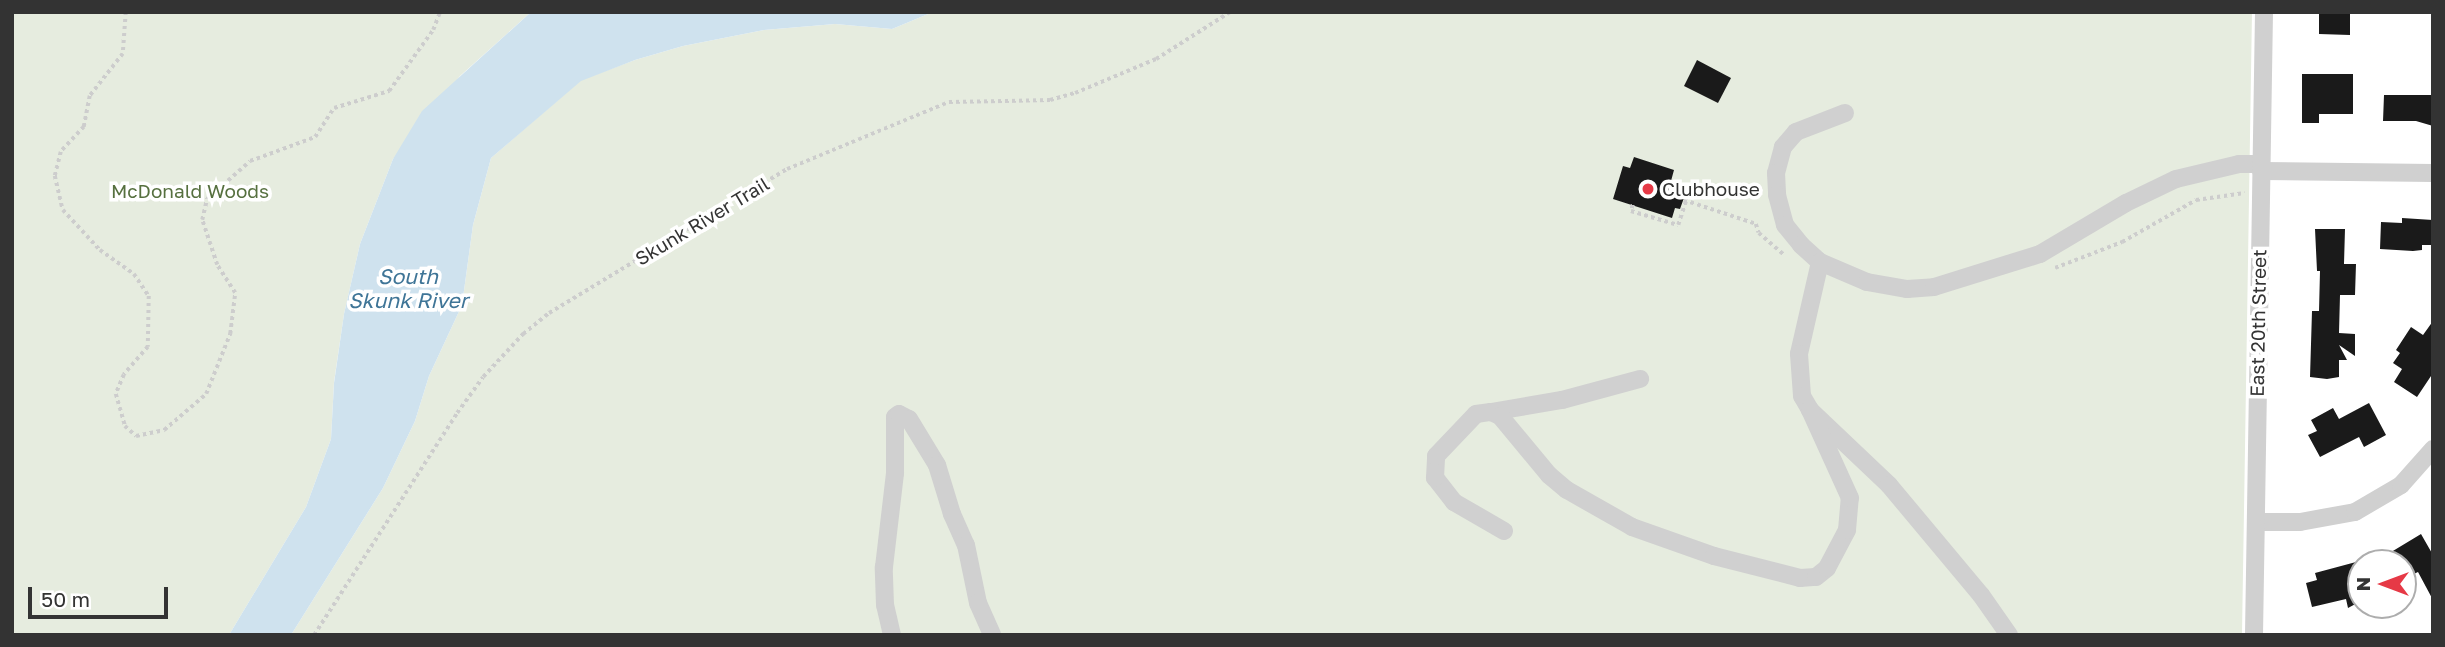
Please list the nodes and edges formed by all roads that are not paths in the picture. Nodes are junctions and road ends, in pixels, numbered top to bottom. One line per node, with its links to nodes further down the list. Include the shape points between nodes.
1 (2264, 12): 3 (street, East 20th Street)
2 (1845, 113): 5 (street, via 1796,132 1783,147 1776,173 1785,225)
3 (2260, 167): 4 (street); 5 (street, via 2239,164 2176,179 2040,254 1934,287 1906,289 1867,282); 10 (street, East 20th Street)
4 (2433, 173)
5 (1820, 262): 7 (street, via 1799,354 1802,396)
6 (1640, 379): 8 (street, via 1562,400)
7 (1810, 410): 8 (street, via 1842,474 1850,513 1847,530 1827,568 1816,577 1800,578 1714,556 1632,527 1558,483 1500,416); 14 (street, via 1889,485)
8 (1491, 412): 11 (street, via 1476,414 1436,456 1435,478 1454,502)
9 (2433, 449): 10 (street, via 2401,485 2355,512 2300,522)
10 (2256, 522): 15 (street, East 20th Street)
11 (1504, 531)
12 (892, 635): 13 (street, via 884,566 895,473 895,417 899,414 909,419 937,465)
13 (992, 635)
14 (2009, 635)
15 (2254, 635)

